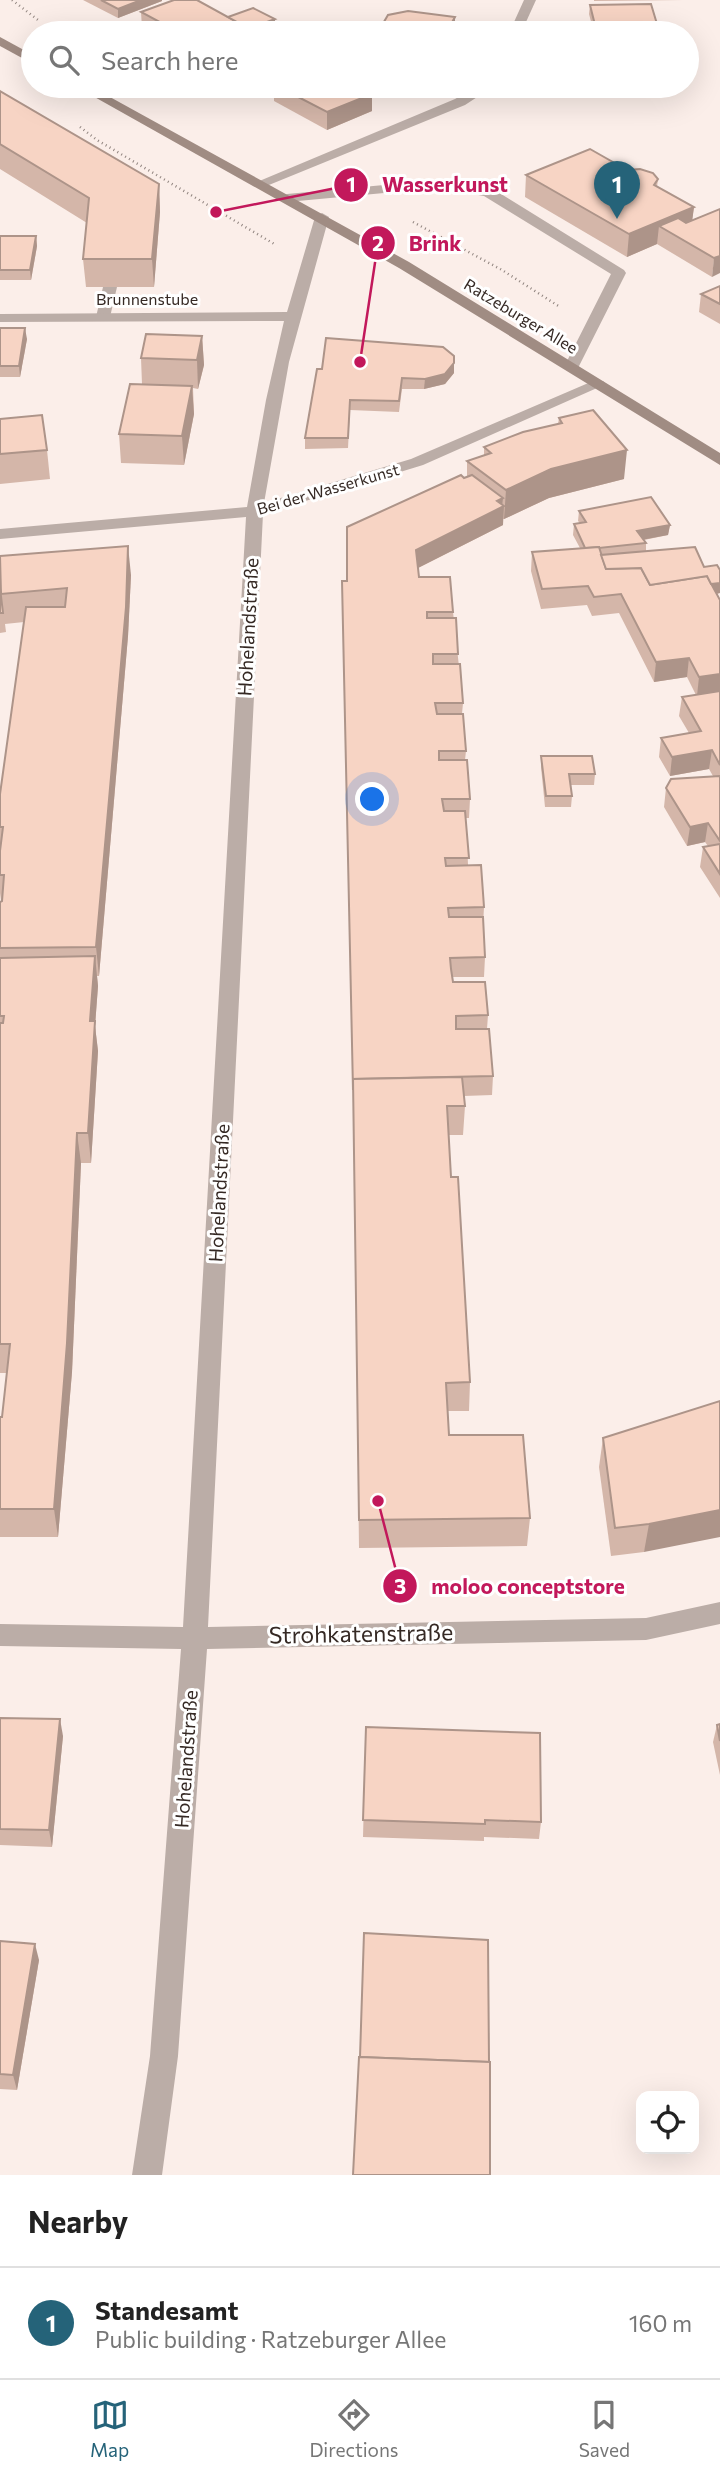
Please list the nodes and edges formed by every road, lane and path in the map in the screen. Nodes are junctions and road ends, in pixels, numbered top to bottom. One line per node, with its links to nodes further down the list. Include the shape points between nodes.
1 (530, 0): 2 (street)
2 (520, 21)
3 (0, 41): 4 (main road)
4 (21, 53)
5 (103, 98): 7 (main road, Ratzeburger Allee)
6 (467, 98): 7 (street)
7 (259, 184): 8 (main road, Ratzeburger Allee)
8 (286, 198): 9 (main road, Ratzeburger Allee); 14 (street, via 438,184 488,192 618,273)
9 (321, 217): 11 (street, Hohelandstraße); 14 (main road, Ratzeburger Allee)
10 (110, 287): 12 (street)
11 (294, 316): 12 (street, Brunnenstube); 17 (street, Hohelandstraße)
12 (103, 317): 13 (street, Brunnenstube)
13 (0, 318)
14 (572, 368): 15 (main road, Ratzeburger Allee)
15 (598, 384): 16 (main road, Ratzeburger Allee); 17 (street, Bei der Wasserkunst, via 417,462)
16 (720, 460)
17 (254, 511): 18 (street, Bei der Wasserkunst); 21 (street, Hohelandstraße)
18 (0, 534)
19 (720, 1614): 21 (street, Strohkatenstraße, via 646,1629)
20 (0, 1635): 21 (street, Strohkatenstraße)
21 (195, 1638): 22 (street, Hohelandstraße, via 164,2056)
22 (147, 2175)

